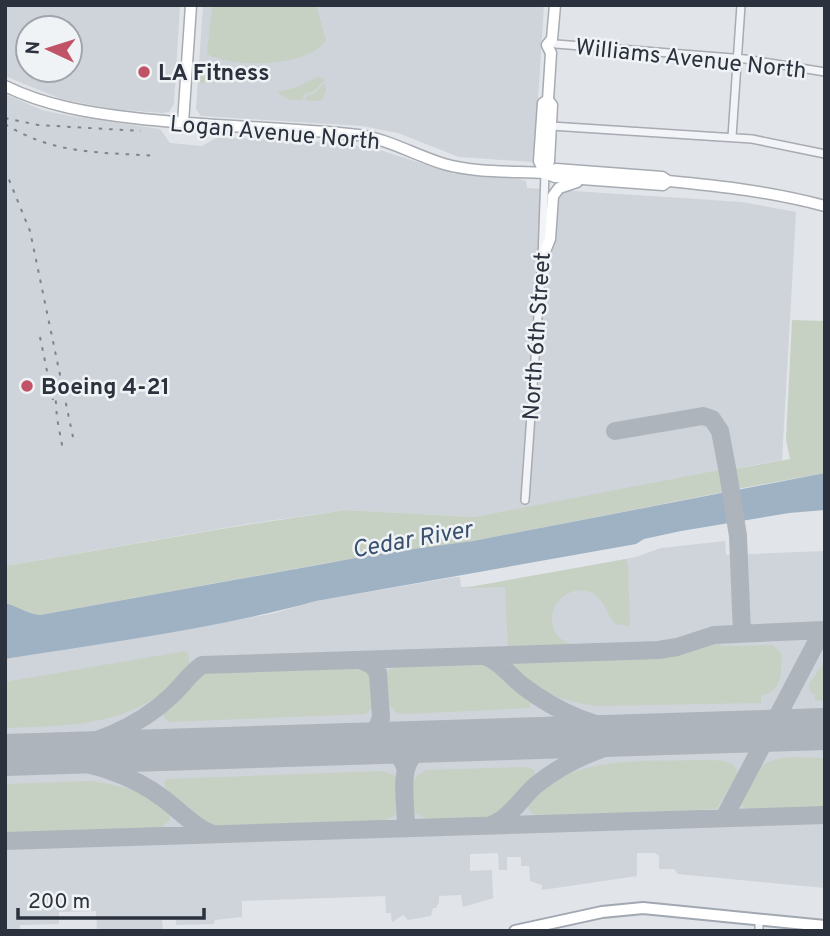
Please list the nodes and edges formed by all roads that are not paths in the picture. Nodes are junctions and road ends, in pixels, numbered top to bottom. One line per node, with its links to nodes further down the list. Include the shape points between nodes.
1 (191, 5): 9 (main road)
2 (555, 5): 4 (main road, North 6th Street, via 548,25)
3 (741, 5): 5 (street)
4 (552, 45): 5 (street, Williams Avenue North); 8 (main road, North 6th Street, via 546,59 550,67)
5 (738, 58): 6 (street, Williams Avenue North); 11 (street)
6 (825, 72)
7 (5, 86): 9 (main road, Logan Avenue North, via 39,101 93,113)
8 (548, 100): 10 (main road, North 6th Street); 13 (main road, North 6th Street, via 543,103 539,160)
9 (183, 123): 13 (main road, Logan Avenue North, via 366,136 460,167)
10 (551, 126): 11 (street); 13 (main road, North 6th Street)
11 (732, 138): 12 (street)
12 (825, 154)
13 (545, 173): 14 (main road, Logan Avenue North); 15 (main road, Logan Avenue North, via 556,169); 17 (street, North 6th Street)
14 (584, 179): 15 (main road, Logan Avenue North, via 663,185); 17 (main road, via 555,192 550,239)
15 (668, 181): 16 (main road, Logan Avenue North, via 763,191)
16 (825, 206)
17 (542, 259): 18 (street, North 6th Street)
18 (525, 500)
19 (759, 925): 20 (main road); 21 (main road, via 632,909)
20 (825, 926)
21 (515, 931)

